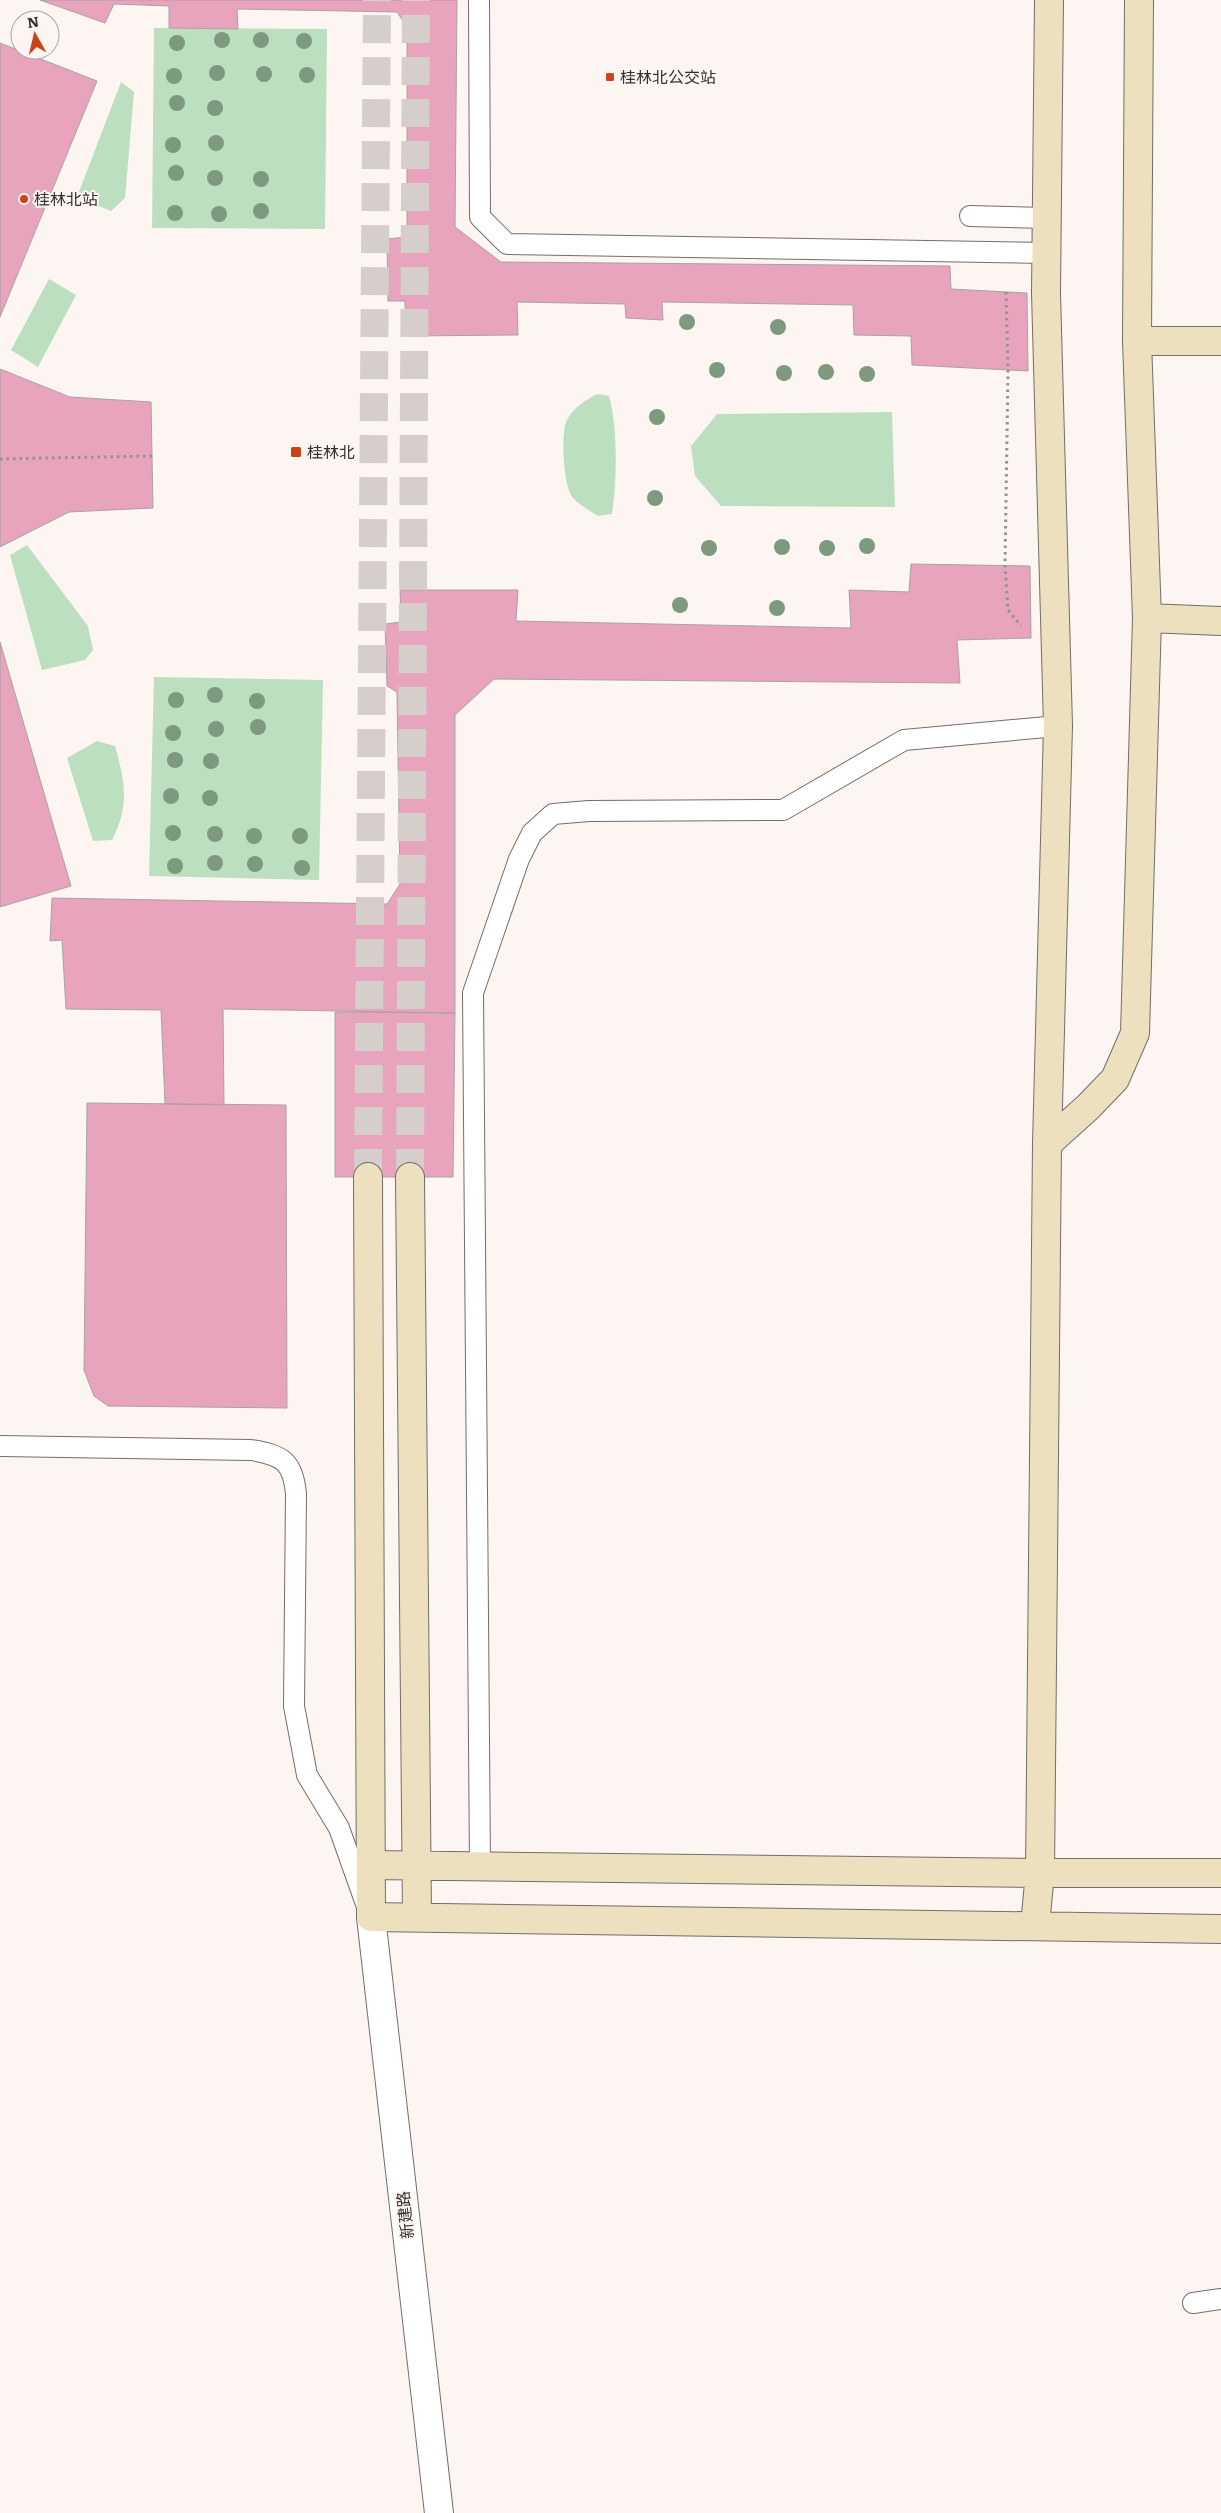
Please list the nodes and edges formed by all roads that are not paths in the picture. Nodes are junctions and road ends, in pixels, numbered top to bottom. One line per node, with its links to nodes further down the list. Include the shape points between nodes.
1 (479, 0): 6 (lane, via 480,217 507,244)
2 (1050, 0): 5 (main road)
3 (1139, 0): 7 (main road)
4 (970, 216): 5 (lane)
5 (1047, 218): 6 (main road)
6 (1047, 253): 11 (main road)
7 (1137, 341): 8 (main road); 9 (main road)
8 (1221, 341)
9 (1147, 618): 10 (main road); 12 (main road, via 1135,1033 1115,1079)
10 (1221, 621)
11 (1058, 726): 12 (main road); 18 (lane, via 904,740 784,810 553,814 532,833 518,859 473,994)
12 (1047, 1144): 19 (main road)
13 (410, 1176): 17 (main road)
14 (368, 1177): 16 (main road)
15 (0, 1446): 21 (lane, via 251,1450 270,1453 286,1462 294,1475 296,1494 295,1714 307,1775 339,1828)
16 (371, 1864): 17 (main road); 21 (main road)
17 (416, 1865): 18 (main road); 22 (main road)
18 (480, 1866): 19 (main road)
19 (1040, 1873): 20 (main road); 23 (main road)
20 (1221, 1873)
21 (371, 1917): 22 (main road); 27 (street, 新建路)
22 (417, 1917): 23 (main road)
23 (1035, 1926): 24 (main road)
24 (1221, 1929)
25 (1221, 2299): 26 (lane)
26 (1193, 2302)
27 (438, 2513)

